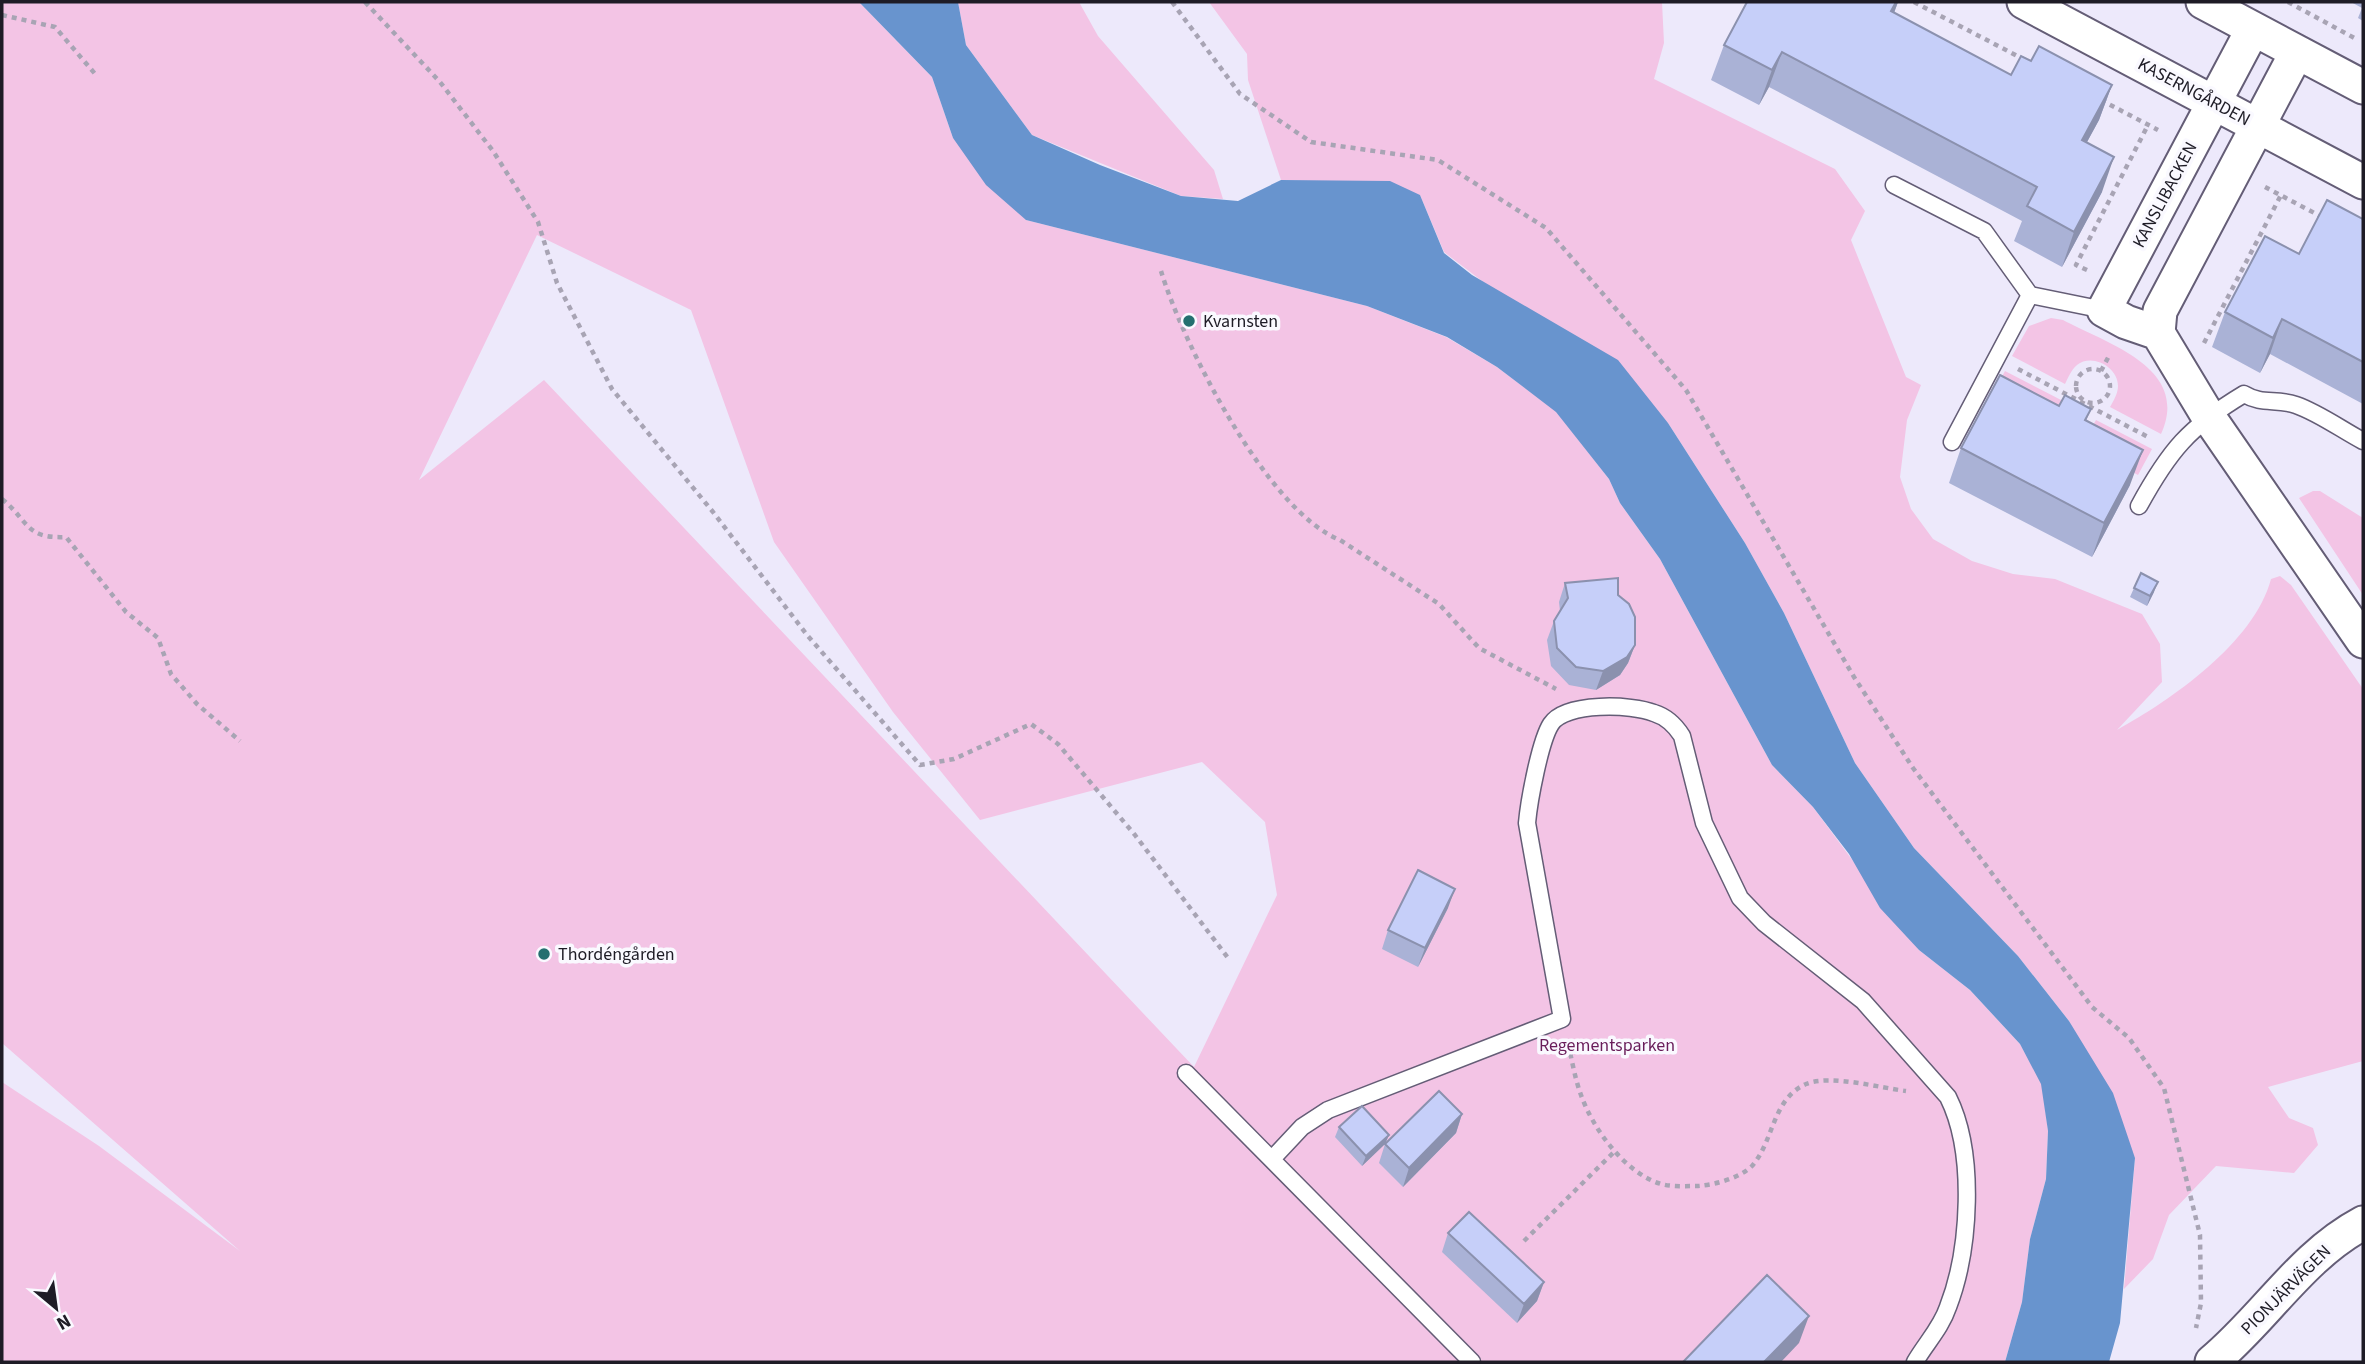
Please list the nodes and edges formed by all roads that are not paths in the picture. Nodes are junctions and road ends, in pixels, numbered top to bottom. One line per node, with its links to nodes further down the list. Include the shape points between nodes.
1 (2024, 2): 6 (street, KASERNGÅRDEN)
2 (2203, 2): 3 (street)
3 (2253, 29): 4 (street); 6 (street, KANSLIBACKEN)
4 (2297, 52): 5 (street); 7 (street)
5 (2363, 87)
6 (2214, 103): 7 (street, KASERNGÅRDEN); 11 (street, KANSLIBACKEN)
7 (2258, 126): 8 (street, KASERNGÅRDEN); 12 (street, via 2160,311)
8 (2363, 182)
9 (1894, 185): 10 (lane, via 1984,231)
10 (2030, 295): 11 (lane); 15 (lane)
11 (2104, 310): 12 (street)
12 (2158, 333): 13 (street)
13 (2208, 416): 14 (lane, via 2244,394 2257,402 2296,405); 16 (lane, via 2173,450); 17 (street)
14 (2363, 441)
15 (1952, 442)
16 (2139, 506)
17 (2363, 641)
18 (1186, 1073): 19 (lane)
19 (1272, 1159): 22 (lane); 23 (lane, via 1302,1127 1328,1110 1562,1019 1527,823 1529,793 1551,723 1571,709 1651,711 1675,725 1682,736 1704,823 1740,898 1764,923 1863,1001 1948,1097 1965,1153 1961,1251 1948,1307)
20 (2363, 1223): 21 (street, PIONJÄRVÄGEN, via 2343,1233)
21 (2203, 1351)
22 (1472, 1362)
23 (1915, 1362)

